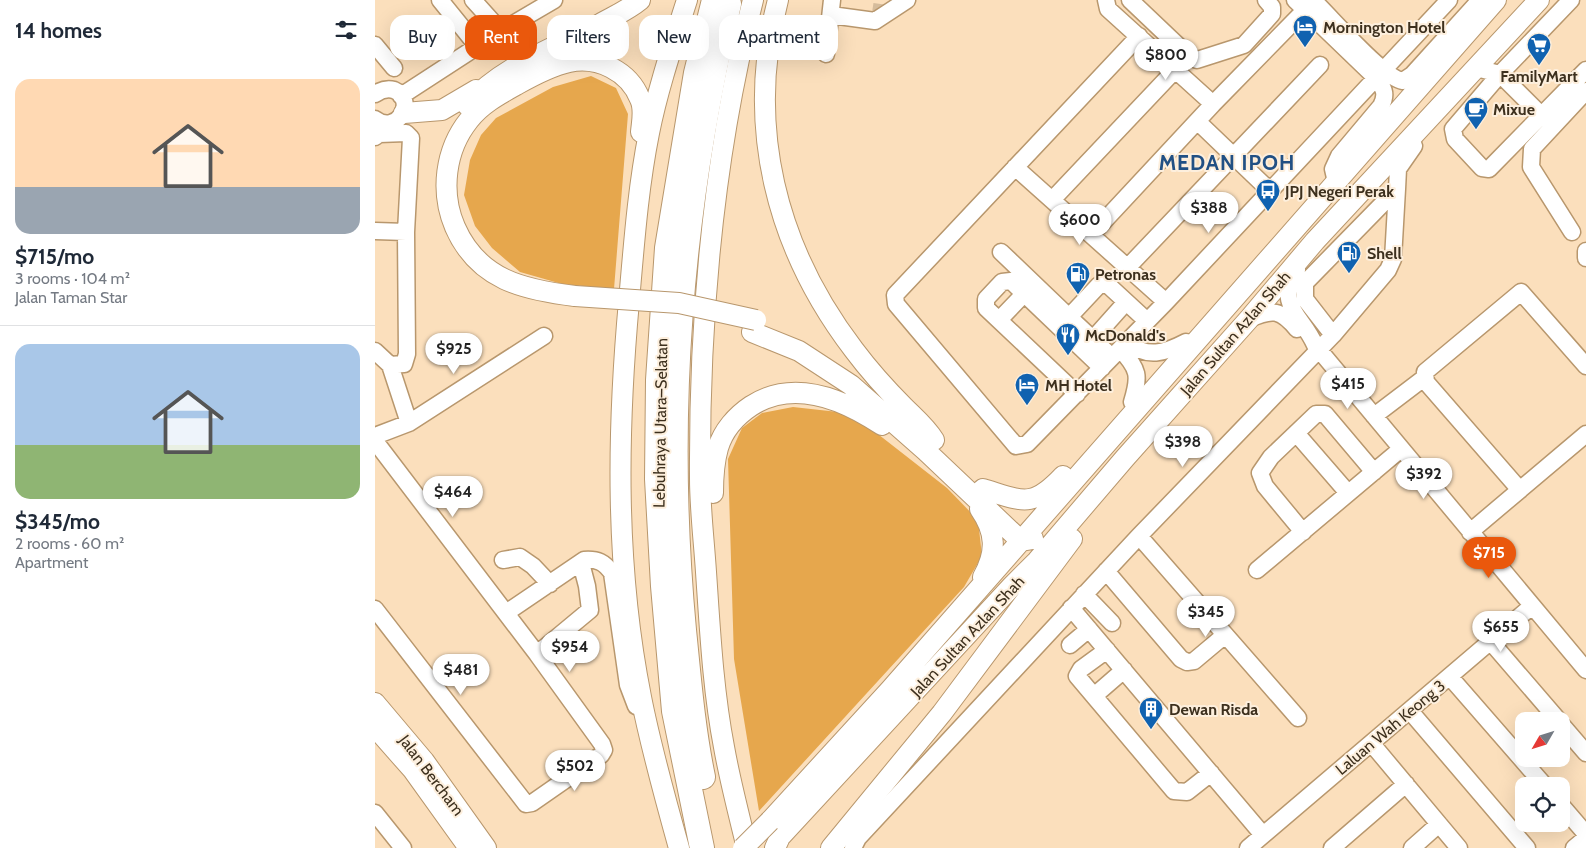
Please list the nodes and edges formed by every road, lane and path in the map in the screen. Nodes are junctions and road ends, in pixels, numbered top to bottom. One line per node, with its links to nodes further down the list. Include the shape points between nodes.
1 (440, 0): 24 (street)
2 (473, 0): 22 (street)
3 (554, 0): 23 (street)
4 (640, 0): 36 (main road)
5 (687, 0): 48 (main road, via 664,76)
6 (714, 0): 147 (highway, Lebuhraya Utara–Selatan, via 696,73 667,248 658,380 657,469 674,711)
7 (731, 0): 148 (highway, Lebuhraya Utara–Selatan, via 704,119 685,261 676,375 676,512 681,596 701,770)
8 (753, 0): 119 (main road, via 720,157 701,378 700,480)
9 (778, 0): 89 (main road, via 765,62 764,111 768,155 788,232 809,280 837,327 883,386 927,428)
10 (907, 0): 21 (street, via 875,21)
11 (1105, 0): 25 (street, via 1108,9)
12 (1129, 0): 13 (street, via 1197,60 1246,43 1272,14)
13 (1265, 0)
14 (1449, 0): 35 (street)
15 (1480, 0): 35 (street, via 1413,75 1403,81)
16 (1496, 0): 28 (main road, Jalan Sultan Azlan Shah)
17 (1511, 0): 28 (main road, via 1477,39)
18 (1539, 0): 27 (main road, Jalan Sultan Azlan Shah)
19 (1571, 0): 37 (street)
20 (1306, 2): 35 (street); 41 (street)
21 (832, 8)
22 (487, 15)
23 (528, 15)
24 (465, 31)
25 (1139, 36): 33 (street); 47 (street)
26 (375, 45): 31 (street)
27 (1494, 49): 32 (main road, Jalan Sultan Azlan Shah); 37 (street)
28 (1453, 50): 49 (main road, Jalan Sultan Azlan Shah)
29 (465, 57): 40 (street)
30 (1321, 64): 46 (street)
31 (394, 68)
32 (1476, 68): 37 (street); 42 (main road, Jalan Sultan Azlan Shah)
33 (1176, 69): 41 (street); 52 (street)
34 (1586, 70): 43 (street)
35 (1379, 73): 49 (street, via 1385,100 1339,156 1333,170); 51 (street)
36 (501, 74): 40 (main road, via 442,110); 64 (main road, via 473,99 447,134 435,170 437,215 444,235 475,276 499,291 535,303)
37 (1500, 74): 43 (street); 43 (street, via 1453,129 1455,139 1482,168 1489,169)
38 (376, 90): 40 (street, via 393,90)
39 (1586, 91): 55 (street, via 1532,149 1531,168)
40 (402, 104): 45 (street, via 396,122)
41 (1213, 104): 44 (street)
42 (1435, 112): 50 (street, via 1422,136 1402,161 1397,174); 57 (main road, Jalan Sultan Azlan Shah)
43 (1542, 116)
44 (1197, 122): 46 (street); 56 (street)
45 (376, 125): 54 (street, via 379,134 406,133 411,138)
46 (1233, 156): 51 (street); 61 (street)
47 (1015, 166): 52 (street); 81 (street, via 902,285 895,301 1016,446 1027,444)
48 (641, 179): 64 (main road, via 641,99 618,70 602,62 571,61 526,80 484,105 469,120 459,137 451,153 446,190 449,213 469,252 508,282); 131 (main road, via 621,389 619,475 629,619)
49 (1336, 182): 62 (main road, Jalan Sultan Azlan Shah)
50 (1397, 189): 71 (street, via 1391,264); 71 (street, via 1305,283 1305,299)
51 (1271, 191): 66 (street)
52 (1052, 200): 56 (street)
53 (375, 231): 54 (street)
54 (407, 232): 78 (street, via 407,354 404,364)
55 (1573, 232)
56 (1091, 235): 61 (street)
57 (1315, 241): 68 (main road, Jalan Sultan Azlan Shah); 75 (street, via 1291,280 1287,296 1293,312); 98 (main road, via 1261,294 1057,527)
58 (1586, 251): 60 (street)
59 (1001, 252): 67 (street)
60 (1586, 258)
61 (1127, 268): 66 (street)
62 (1261, 268): 74 (main road, via 1239,280); 98 (main road, Jalan Sultan Azlan Shah)
63 (1024, 294): 69 (street); 69 (street, via 1009,280 1003,282 985,302); 77 (street)
64 (575, 302): 89 (main road, bridge, via 679,303 796,336 843,363)
65 (1126, 302): 67 (street, via 1108,285 1102,284); 70 (street); 73 (street)
66 (1166, 302): 70 (street)
67 (1069, 316): 73 (street)
68 (1249, 319): 75 (street, via 1268,312 1281,314); 91 (main road, Jalan Sultan Azlan Shah)
69 (999, 320): 81 (street)
70 (1147, 321): 77 (street)
71 (1333, 335): 75 (street)
72 (544, 336): 84 (street)
73 (1093, 339): 77 (street)
74 (1186, 342): 77 (street, via 1164,352 1148,353 1135,349); 82 (main road)
75 (1317, 348): 83 (street); 99 (street)
76 (375, 352): 78 (street)
77 (1115, 354): 81 (street); 82 (street, via 1133,362 1137,375)
78 (390, 365): 84 (street)
79 (1586, 366): 80 (street, via 1521,292 1427,369)
80 (1424, 378): 83 (street); 93 (street)
81 (1077, 394)
82 (1132, 402): 94 (main road, via 1051,490 1041,496 1024,500)
83 (1374, 416): 90 (street)
84 (409, 423): 87 (street)
85 (1296, 432): 92 (street, via 1316,414 1325,414); 95 (street); 96 (street, via 1260,473 1265,486)
86 (1586, 434): 93 (street)
87 (375, 436)
88 (375, 441): 111 (street)
89 (930, 446): 94 (main road); 119 (main road, via 912,447 860,410 810,393 780,393 741,413 724,435 714,469 716,619)
90 (1401, 449): 92 (street); 97 (street)
91 (1125, 458): 105 (main road, Jalan Sultan Azlan Shah); 142 (main road, via 1115,480)
92 (1374, 472): 95 (street)
93 (1520, 490): 97 (street)
94 (976, 491): 98 (main road); 107 (main road, via 995,540 987,569)
95 (1348, 493): 96 (street)
96 (1303, 532): 102 (street)
97 (1470, 532): 108 (street)
98 (1034, 533): 105 (main road, via 1028,554); 107 (main road, Jalan Sultan Azlan Shah)
99 (1139, 536): 103 (street); 114 (street)
100 (503, 560): 104 (street, via 519,557)
101 (581, 563): 104 (street); 118 (street, via 590,610); 131 (street, via 595,560 605,564 612,573 628,684)
102 (1257, 570)
103 (1106, 571): 106 (street); 114 (street, via 1181,659 1194,661)
104 (550, 584): 111 (street)
105 (1012, 586): 141 (main road, Jalan Sultan Azlan Shah)
106 (1084, 594): 109 (street); 112 (street)
107 (970, 598): 141 (main road, Jalan Sultan Azlan Shah, via 890,690)
108 (1532, 606): 115 (street, Laluan Wah Keong 3); 121 (street)
109 (1071, 608): 113 (street); 142 (street)
110 (375, 609): 118 (street, via 526,804 532,804 603,750)
111 (506, 613): 118 (street)
112 (1112, 624)
113 (1089, 629): 116 (street); 117 (street)
114 (1225, 635): 127 (street)
115 (1491, 642): 122 (street, Laluan Wah Keong 3); 126 (street)
116 (1070, 645)
117 (1107, 650): 120 (street); 123 (street, via 1078,672 1077,676)
118 (537, 654)
119 (713, 669): 150 (main road, via 724,746)
120 (1123, 670): 123 (street); 133 (street)
121 (1586, 670)
122 (1450, 676): 125 (street, Laluan Wah Keong 3); 134 (street)
123 (1094, 696): 133 (street, via 1174,791 1187,792)
124 (375, 704): 144 (main road, Jalan Bercham, via 424,761)
125 (1410, 711): 130 (street, Laluan Wah Keong 3); 156 (street)
126 (1551, 712)
127 (1298, 718)
128 (375, 727): 144 (main road, Jalan Bercham)
129 (1570, 734): 132 (street)
130 (1372, 744): 135 (street); 140 (street, Laluan Wah Keong 3)
131 (652, 748): 146 (main road)
132 (1586, 752)
133 (1211, 773): 140 (street)
134 (1537, 777)
135 (1405, 784): 137 (street); 153 (street)
136 (1570, 815): 139 (street)
137 (1439, 824): 154 (street); 155 (street)
138 (378, 825): 145 (street)
139 (1586, 834)
140 (1263, 835): 152 (street, Laluan Wah Keong 3)
141 (773, 838): 149 (main road, Jalan Sultan Azlan Shah, bridge)
142 (853, 838): 151 (main road)
143 (1586, 838): 157 (street)
144 (483, 847)
145 (403, 848)
146 (679, 848)
147 (702, 848)
148 (719, 848)
149 (743, 848)
150 (747, 848)
151 (831, 848)
152 (1248, 848)
153 (1332, 848)
154 (1412, 848)
155 (1459, 848)
156 (1527, 848)
157 (1574, 848)

